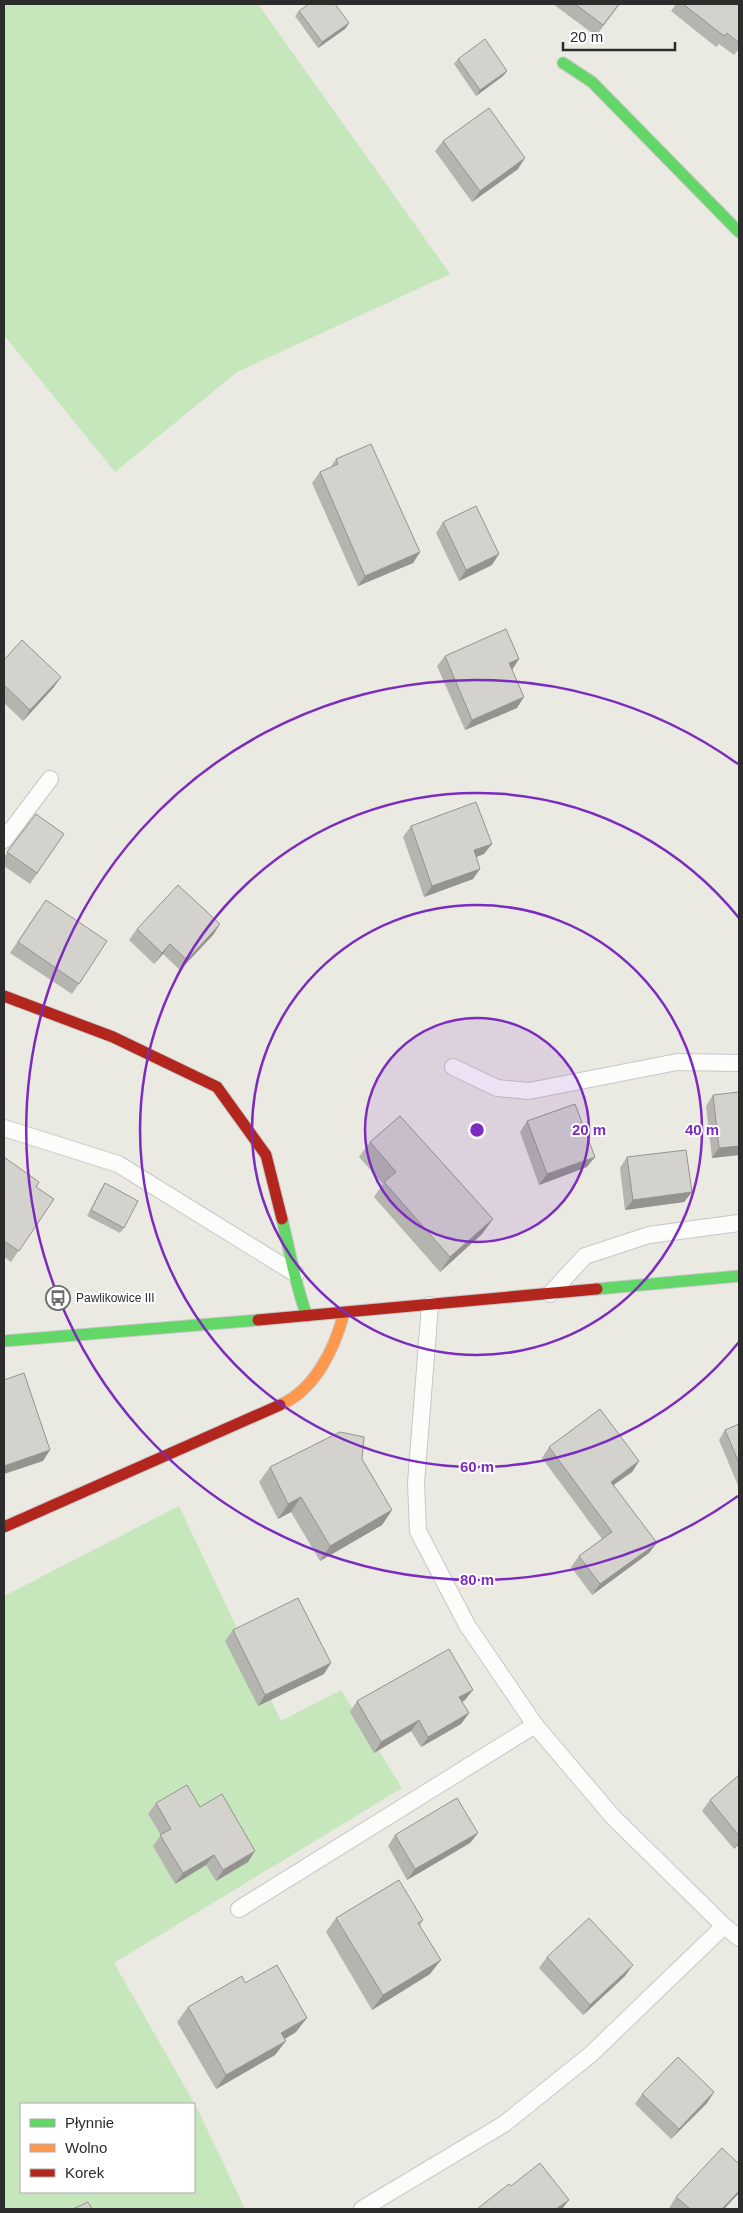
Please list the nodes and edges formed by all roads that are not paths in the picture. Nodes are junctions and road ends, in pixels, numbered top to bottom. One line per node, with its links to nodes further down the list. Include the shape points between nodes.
1 (563, 62): 2 (street, via 592,82)
2 (739, 232)
3 (50, 779): 4 (lane)
4 (4, 840)
5 (4, 996): 10 (street, via 113,1037 216,1087 266,1155)
6 (739, 1063): 7 (lane, via 677,1062 529,1091 496,1088)
7 (453, 1067)
8 (4, 1128): 10 (lane, via 118,1164)
9 (739, 1223): 12 (lane, via 649,1235 585,1256)
10 (296, 1274): 15 (street)
11 (739, 1276): 12 (street)
12 (550, 1294): 13 (street)
13 (430, 1305): 14 (street); 18 (lane, via 416,1483 418,1532 467,1625)
14 (344, 1313): 15 (street); 17 (street, via 338,1338 324,1364 290,1401)
15 (307, 1316): 16 (street)
16 (4, 1341)
17 (4, 1527)
18 (535, 1725): 19 (lane); 20 (lane, via 613,1817)
19 (239, 1908)
20 (724, 1926): 21 (lane); 22 (lane, via 590,2054 504,2124)
21 (739, 1938)
22 (362, 2209)

